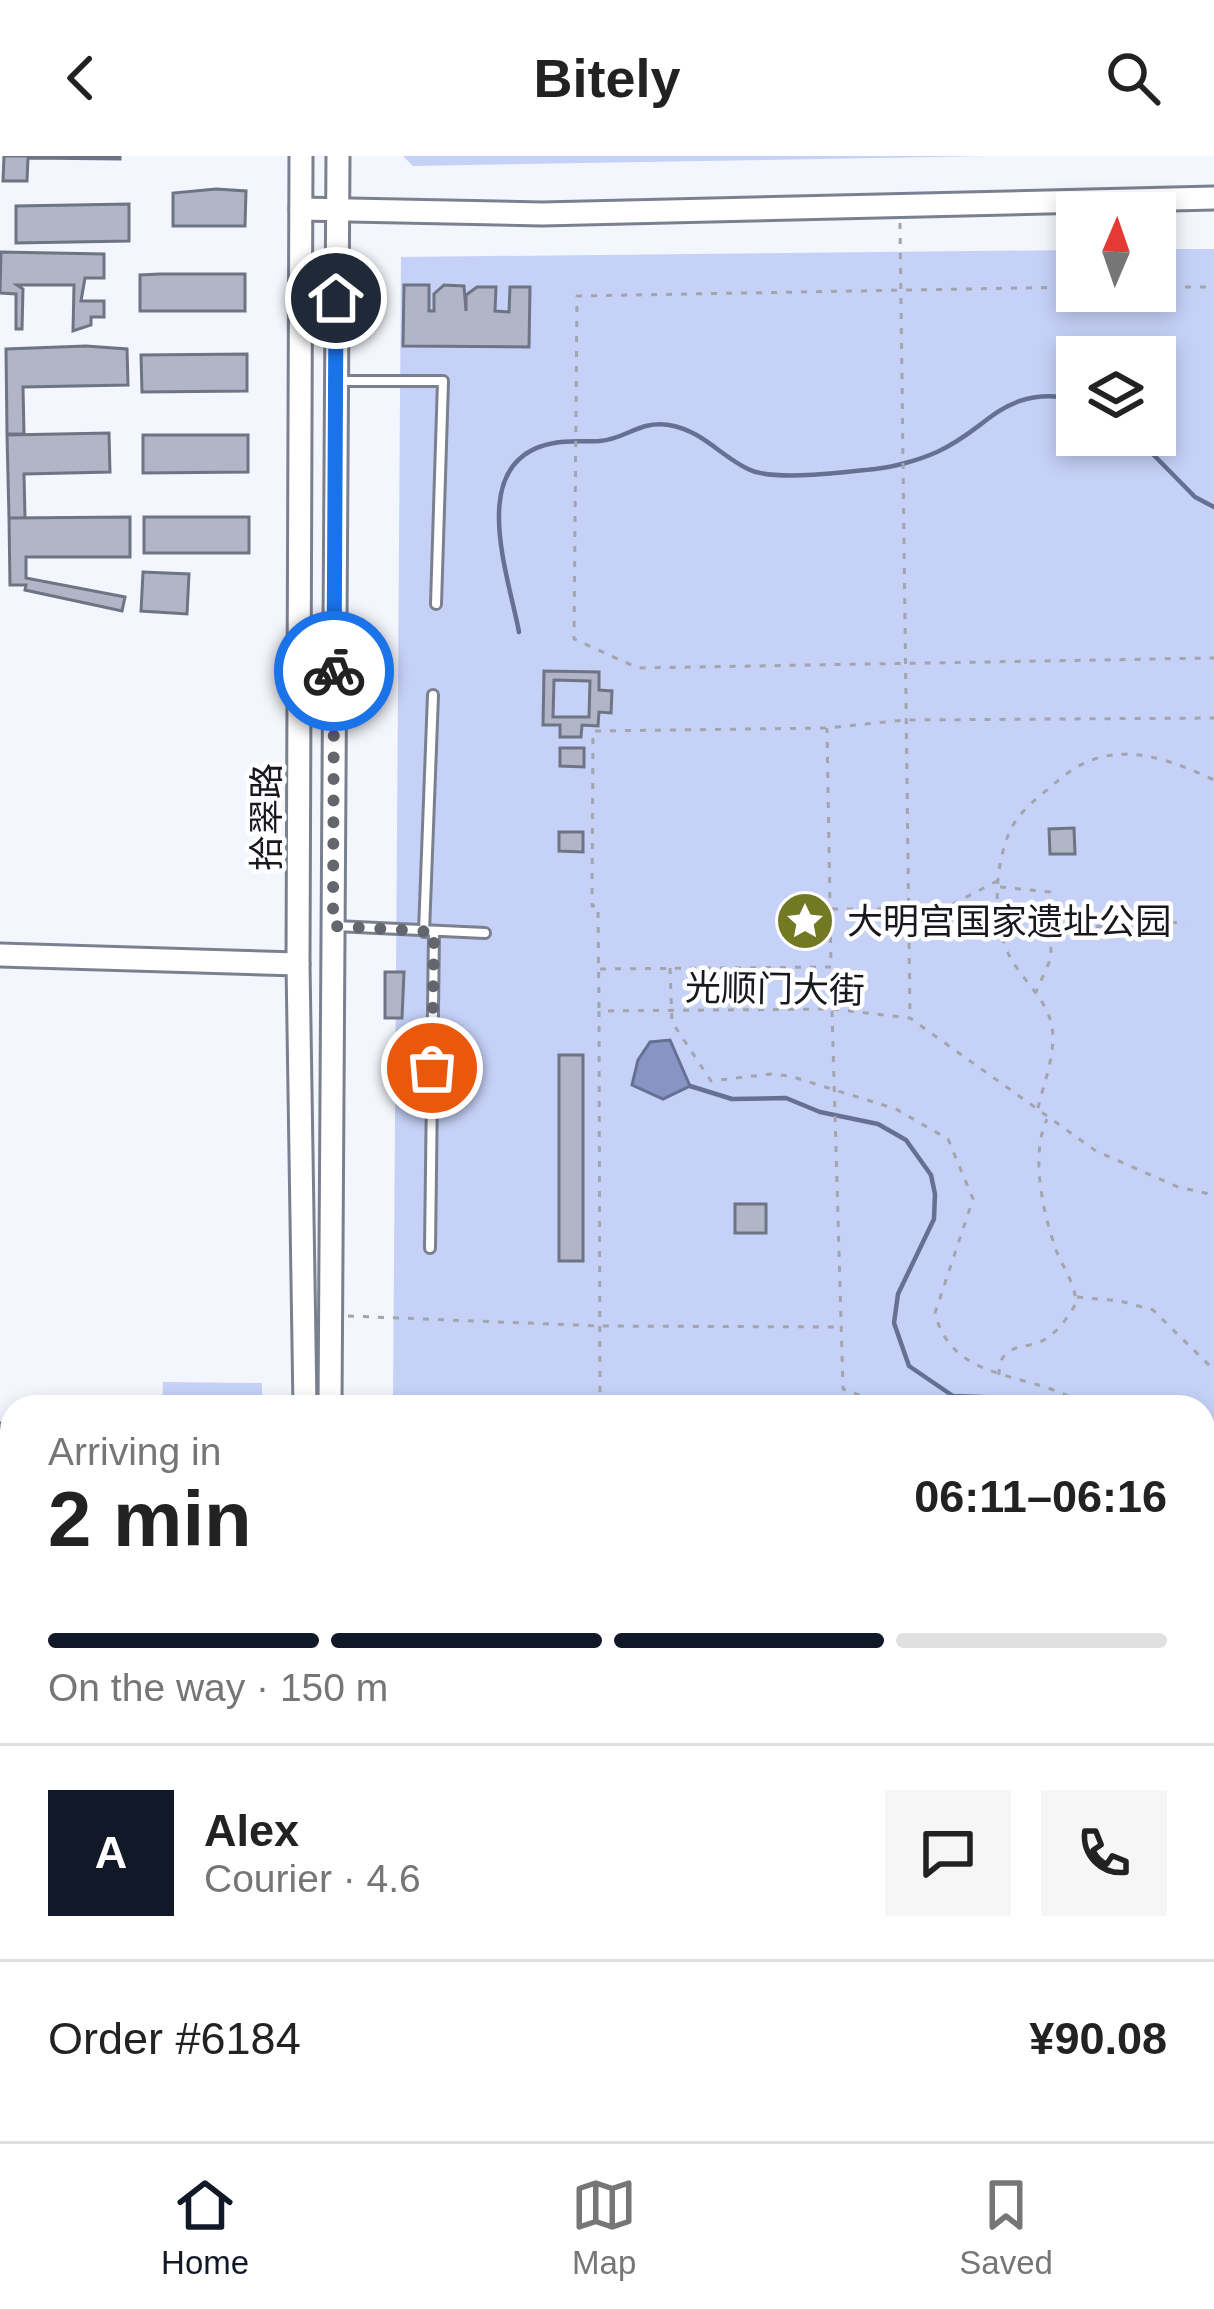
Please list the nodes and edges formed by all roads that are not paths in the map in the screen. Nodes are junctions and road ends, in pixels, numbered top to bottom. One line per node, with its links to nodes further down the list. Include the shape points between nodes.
1 (301, 156): 4 (main road, 拾翠路)
2 (338, 156): 5 (main road, 拾翠路)
3 (1214, 198): 5 (main road)
4 (301, 209): 5 (main road); 13 (main road, 拾翠路)
5 (337, 212): 6 (main road, 拾翠路)
6 (336, 380): 7 (lane, via 443,381); 9 (main road, 拾翠路)
7 (436, 604)
8 (433, 695): 10 (lane)
9 (333, 926): 10 (lane); 16 (main road, 拾翠路)
10 (429, 932): 11 (lane); 14 (lane)
11 (484, 933)
12 (0, 955): 13 (main road)
13 (298, 964): 15 (main road, 拾翠路)
14 (430, 1249)
15 (305, 1395)
16 (330, 1395)

